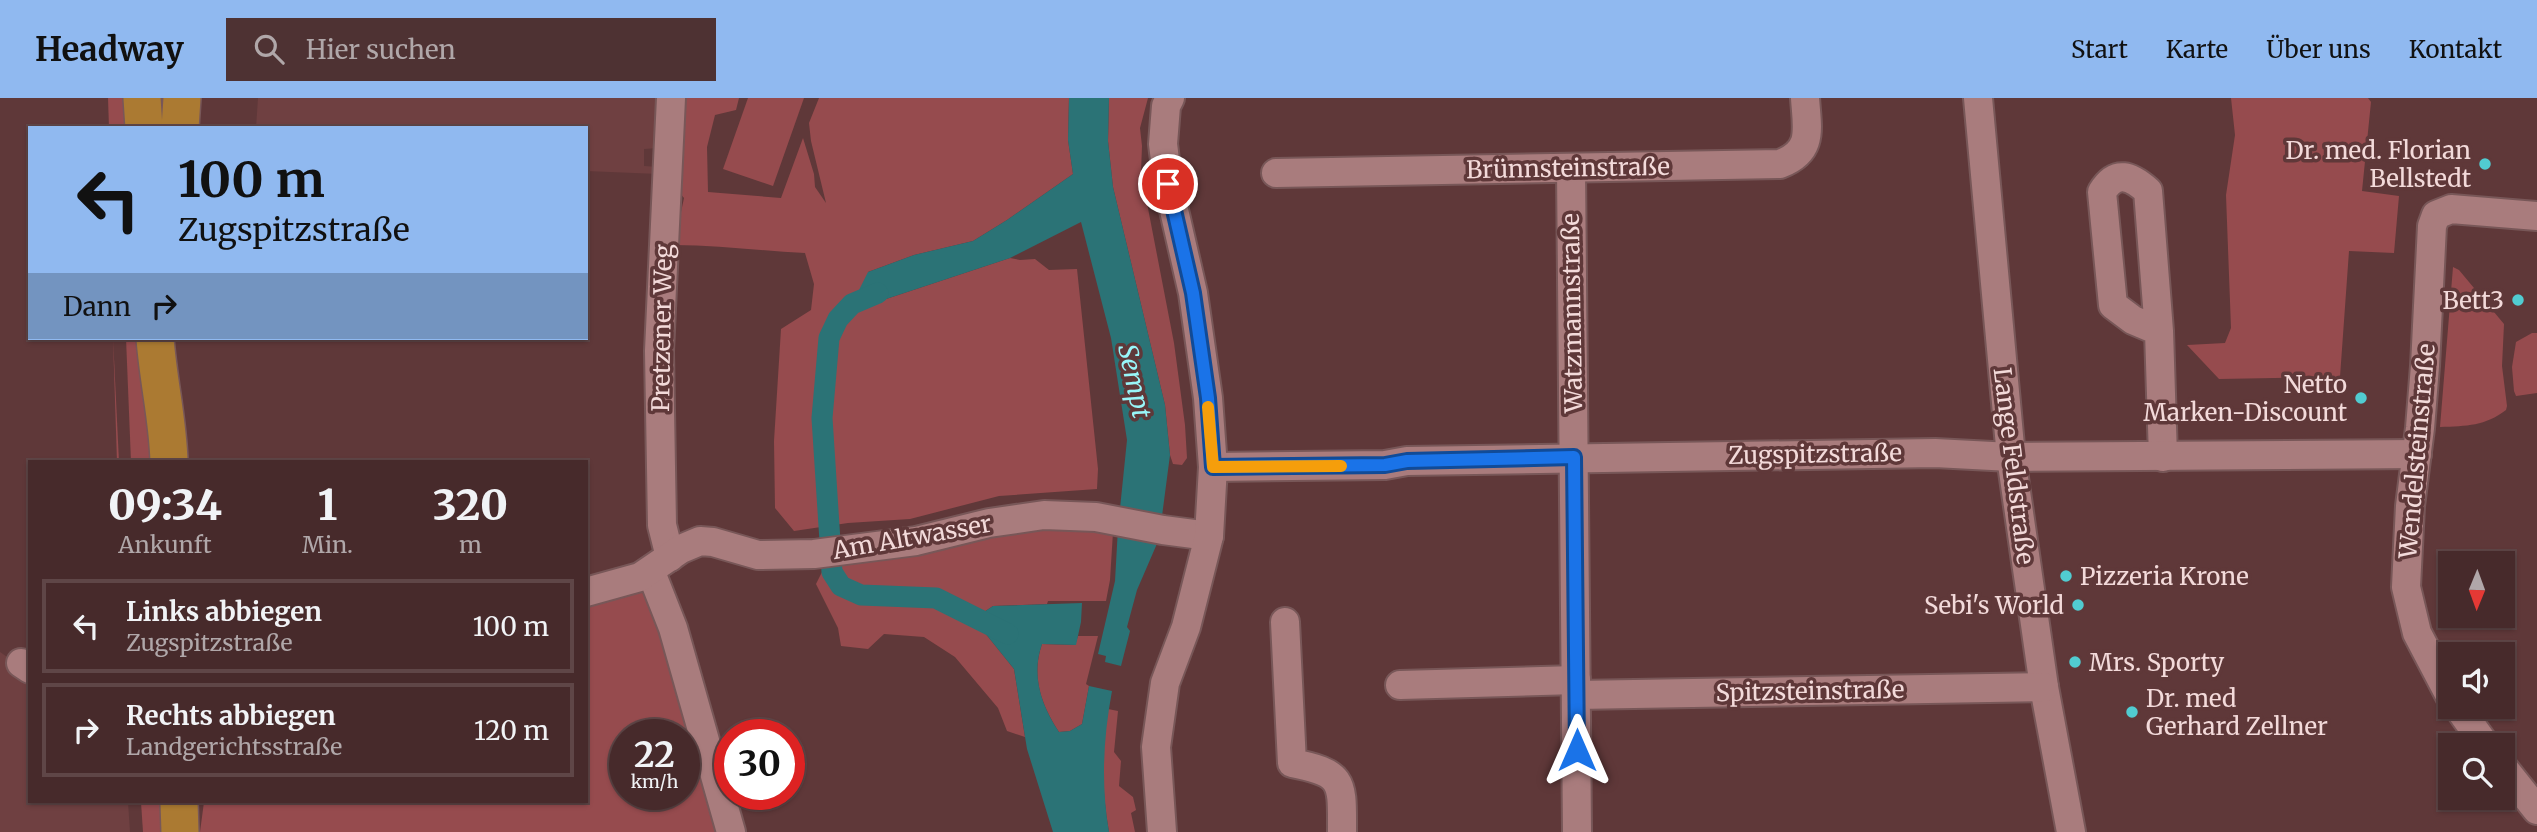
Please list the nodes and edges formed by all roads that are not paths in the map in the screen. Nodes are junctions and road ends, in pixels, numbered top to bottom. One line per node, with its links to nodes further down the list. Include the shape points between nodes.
1 (142, 98): 7 (main road)
2 (182, 98): 8 (main road)
3 (671, 98): 22 (street, Pretzener Weg, via 659,351)
4 (1170, 98): 20 (street, via 1164,158 1193,293)
5 (1805, 98): 9 (street, Brünnsteinstraße, via 1807,137 1793,159 1780,164)
6 (1978, 98): 18 (street, Lange Feldstraße)
7 (144, 126)
8 (180, 126)
9 (1571, 168): 10 (street, Brünnsteinstraße); 17 (street, Watzmannstraße)
10 (1276, 173)
11 (2537, 216): 16 (street, Wendelsteinstraße, via 2451,209 2434,220)
12 (2159, 331): 12 (street, via 2148,191 2136,180 2122,176 2108,182 2102,192 2113,305); 19 (street)
13 (155, 340): 15 (main road)
14 (179, 340): 15 (main road)
15 (169, 448)
16 (2417, 454): 19 (street, Zugspitzstraße); 25 (street, Wendelsteinstraße, via 2406,587 2417,633)
17 (1574, 457): 18 (street, Zugspitzstraße, via 1935,453); 20 (street, Zugspitzstraße); 27 (street, Watzmannstraße)
18 (2011, 457): 19 (street, Zugspitzstraße); 28 (street, Lange Feldstraße)
19 (2163, 457)
20 (1213, 467): 21 (street)
21 (1209, 536): 22 (street, Am Altwasser, via 1081,515 1044,515 843,552 758,555 701,541); 34 (street, via 1186,627 1165,683 1156,747)
22 (661, 564): 23 (street, Am Altwasser, via 624,583); 33 (street, Pretzener Weg, via 673,628)
23 (588, 592)
24 (1284, 622): 35 (street, via 1292,763 1325,770 1335,779 1342,790)
25 (2438, 673)
26 (1400, 685): 27 (street, Spitzsteinstraße)
27 (1576, 687): 28 (street, Spitzsteinstraße); 36 (street, Watzmannstraße)
28 (2045, 687): 37 (street, Lange Feldstraße)
29 (2515, 782): 31 (street)
30 (179, 803): 32 (main road)
31 (2537, 810)
32 (180, 832)
33 (731, 832)
34 (1162, 832)
35 (1342, 832)
36 (1577, 832)
37 (2071, 832)

